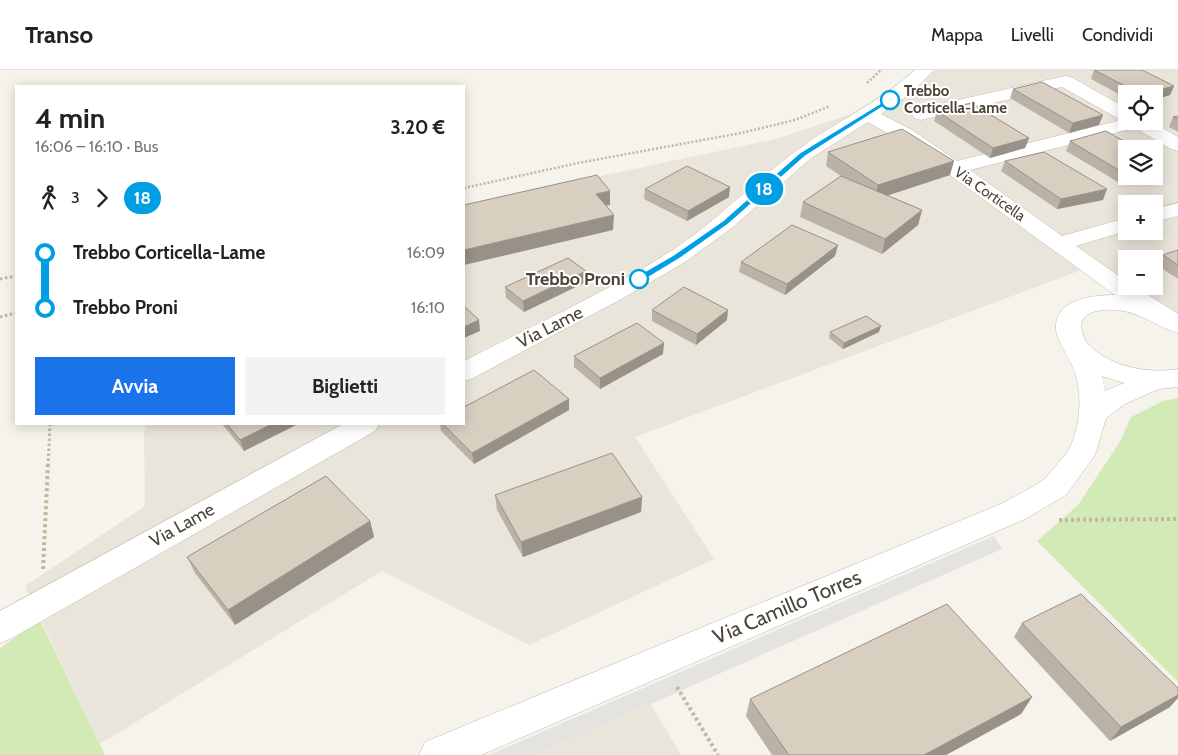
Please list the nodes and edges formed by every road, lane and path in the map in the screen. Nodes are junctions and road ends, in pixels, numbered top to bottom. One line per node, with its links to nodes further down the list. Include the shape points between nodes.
1 (881, 70): 3 (path)
2 (924, 70): 7 (street, Via Lame, via 906,88)
3 (865, 84)
4 (832, 105): 12 (path, via 795,120 740,133)
5 (1118, 111): 6 (street, via 1065,81)
6 (921, 114)
7 (869, 115): 11 (street, Via Corticella, via 905,133); 25 (street, Via Lame, via 802,155 725,222 677,257)
8 (1118, 126): 11 (street)
9 (1152, 130): 10 (street)
10 (1178, 145)
11 (953, 168): 16 (street, Via Corticella)
12 (465, 188)
13 (1178, 209): 14 (street)
14 (1163, 213)
15 (1118, 226): 16 (street)
16 (1058, 244): 17 (street, Via Corticella)
17 (1082, 262): 20 (street, via 1089,280); 23 (street, Via Corticella)
18 (15, 276): 19 (path)
19 (0, 279)
20 (1090, 304): 23 (street, Via Corticella, via 1122,303); 24 (street, via 1071,316 1068,326)
21 (15, 313): 22 (path)
22 (0, 317)
23 (1168, 319)
24 (1077, 347): 26 (street, via 1110,370 1132,377); 27 (street, Via Camillo Torres, via 1089,374)
25 (465, 371)
26 (1166, 379): 27 (street, via 1115,397)
27 (1094, 414): 30 (street, Via Camillo Torres, via 1081,455 1055,487)
28 (50, 425): 32 (path)
29 (363, 425): 32 (street, Via Lame)
30 (1014, 512): 31 (path, via 1057,520); 34 (street, Via Camillo Torres)
31 (1178, 519)
32 (41, 604): 33 (street, Via Lame)
33 (0, 628)
34 (662, 660): 35 (street, Via Camillo Torres); 36 (path)
35 (438, 755)
36 (718, 755)

